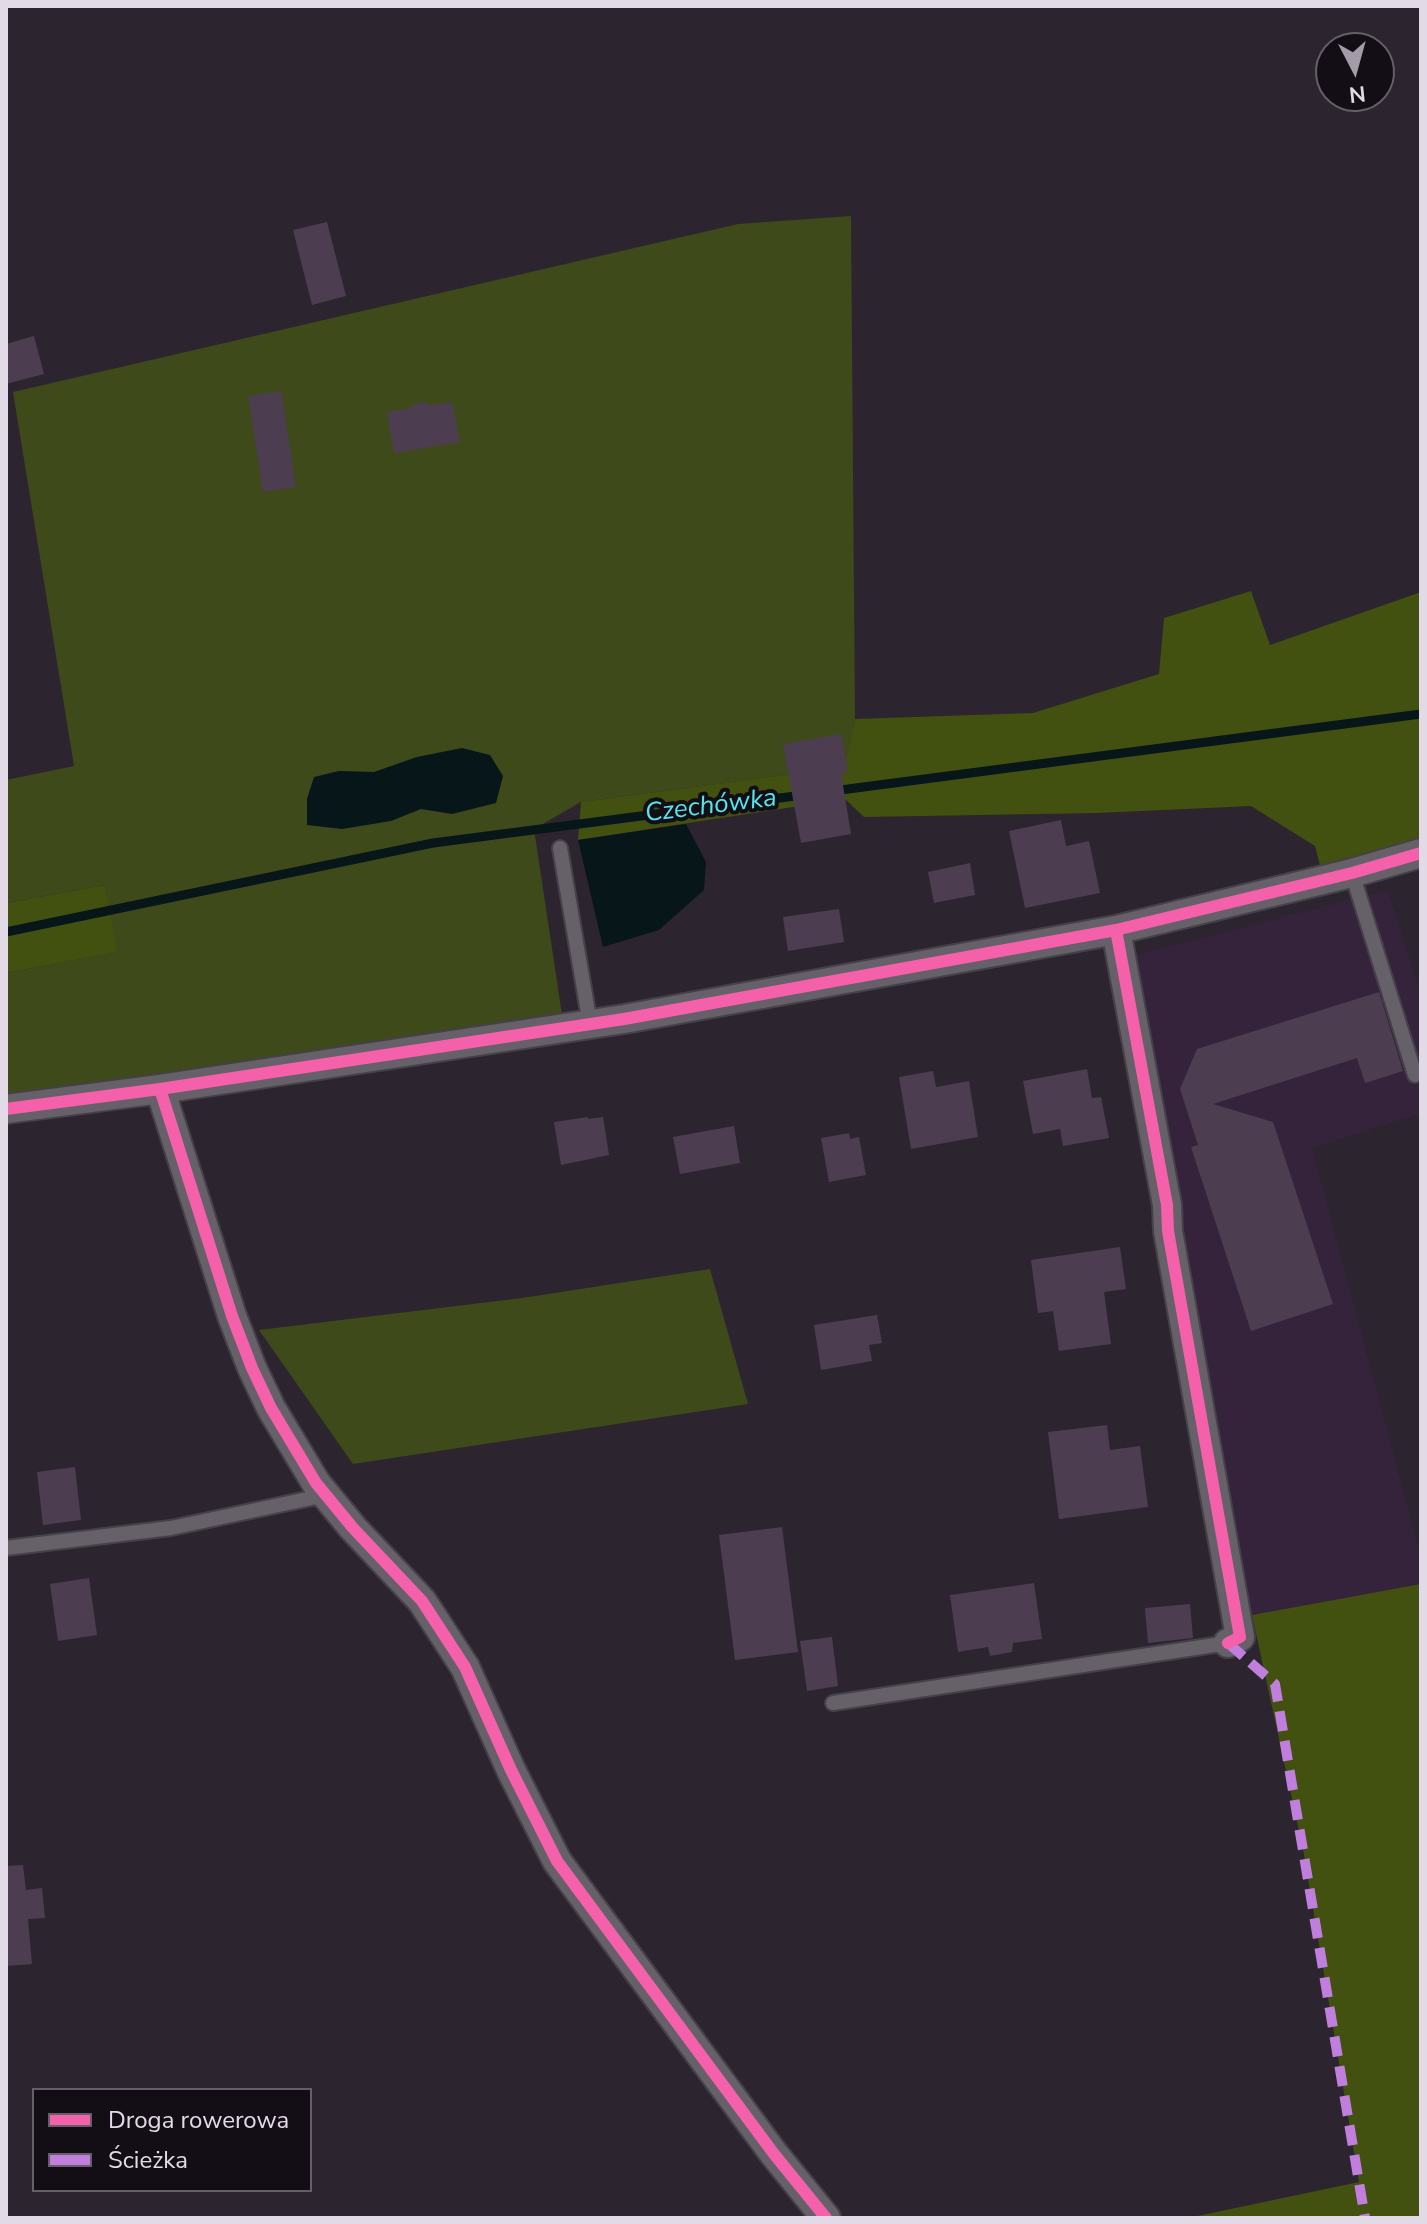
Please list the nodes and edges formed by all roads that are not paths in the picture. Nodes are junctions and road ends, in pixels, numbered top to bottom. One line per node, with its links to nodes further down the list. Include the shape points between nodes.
1 (560, 848): 5 (lane)
2 (1421, 853): 3 (street)
3 (1352, 873): 4 (street); 6 (lane)
4 (1116, 930): 5 (street); 11 (street, via 1240,1637)
5 (590, 1024): 7 (street)
6 (1415, 1075)
7 (160, 1089): 8 (street); 9 (street, via 252,1368)
8 (6, 1109)
9 (326, 1495): 10 (lane, via 171,1528); 13 (street, via 422,1601 465,1667 557,1861)
10 (6, 1548)
11 (1228, 1643): 12 (lane)
12 (833, 1703)
13 (826, 2218)

